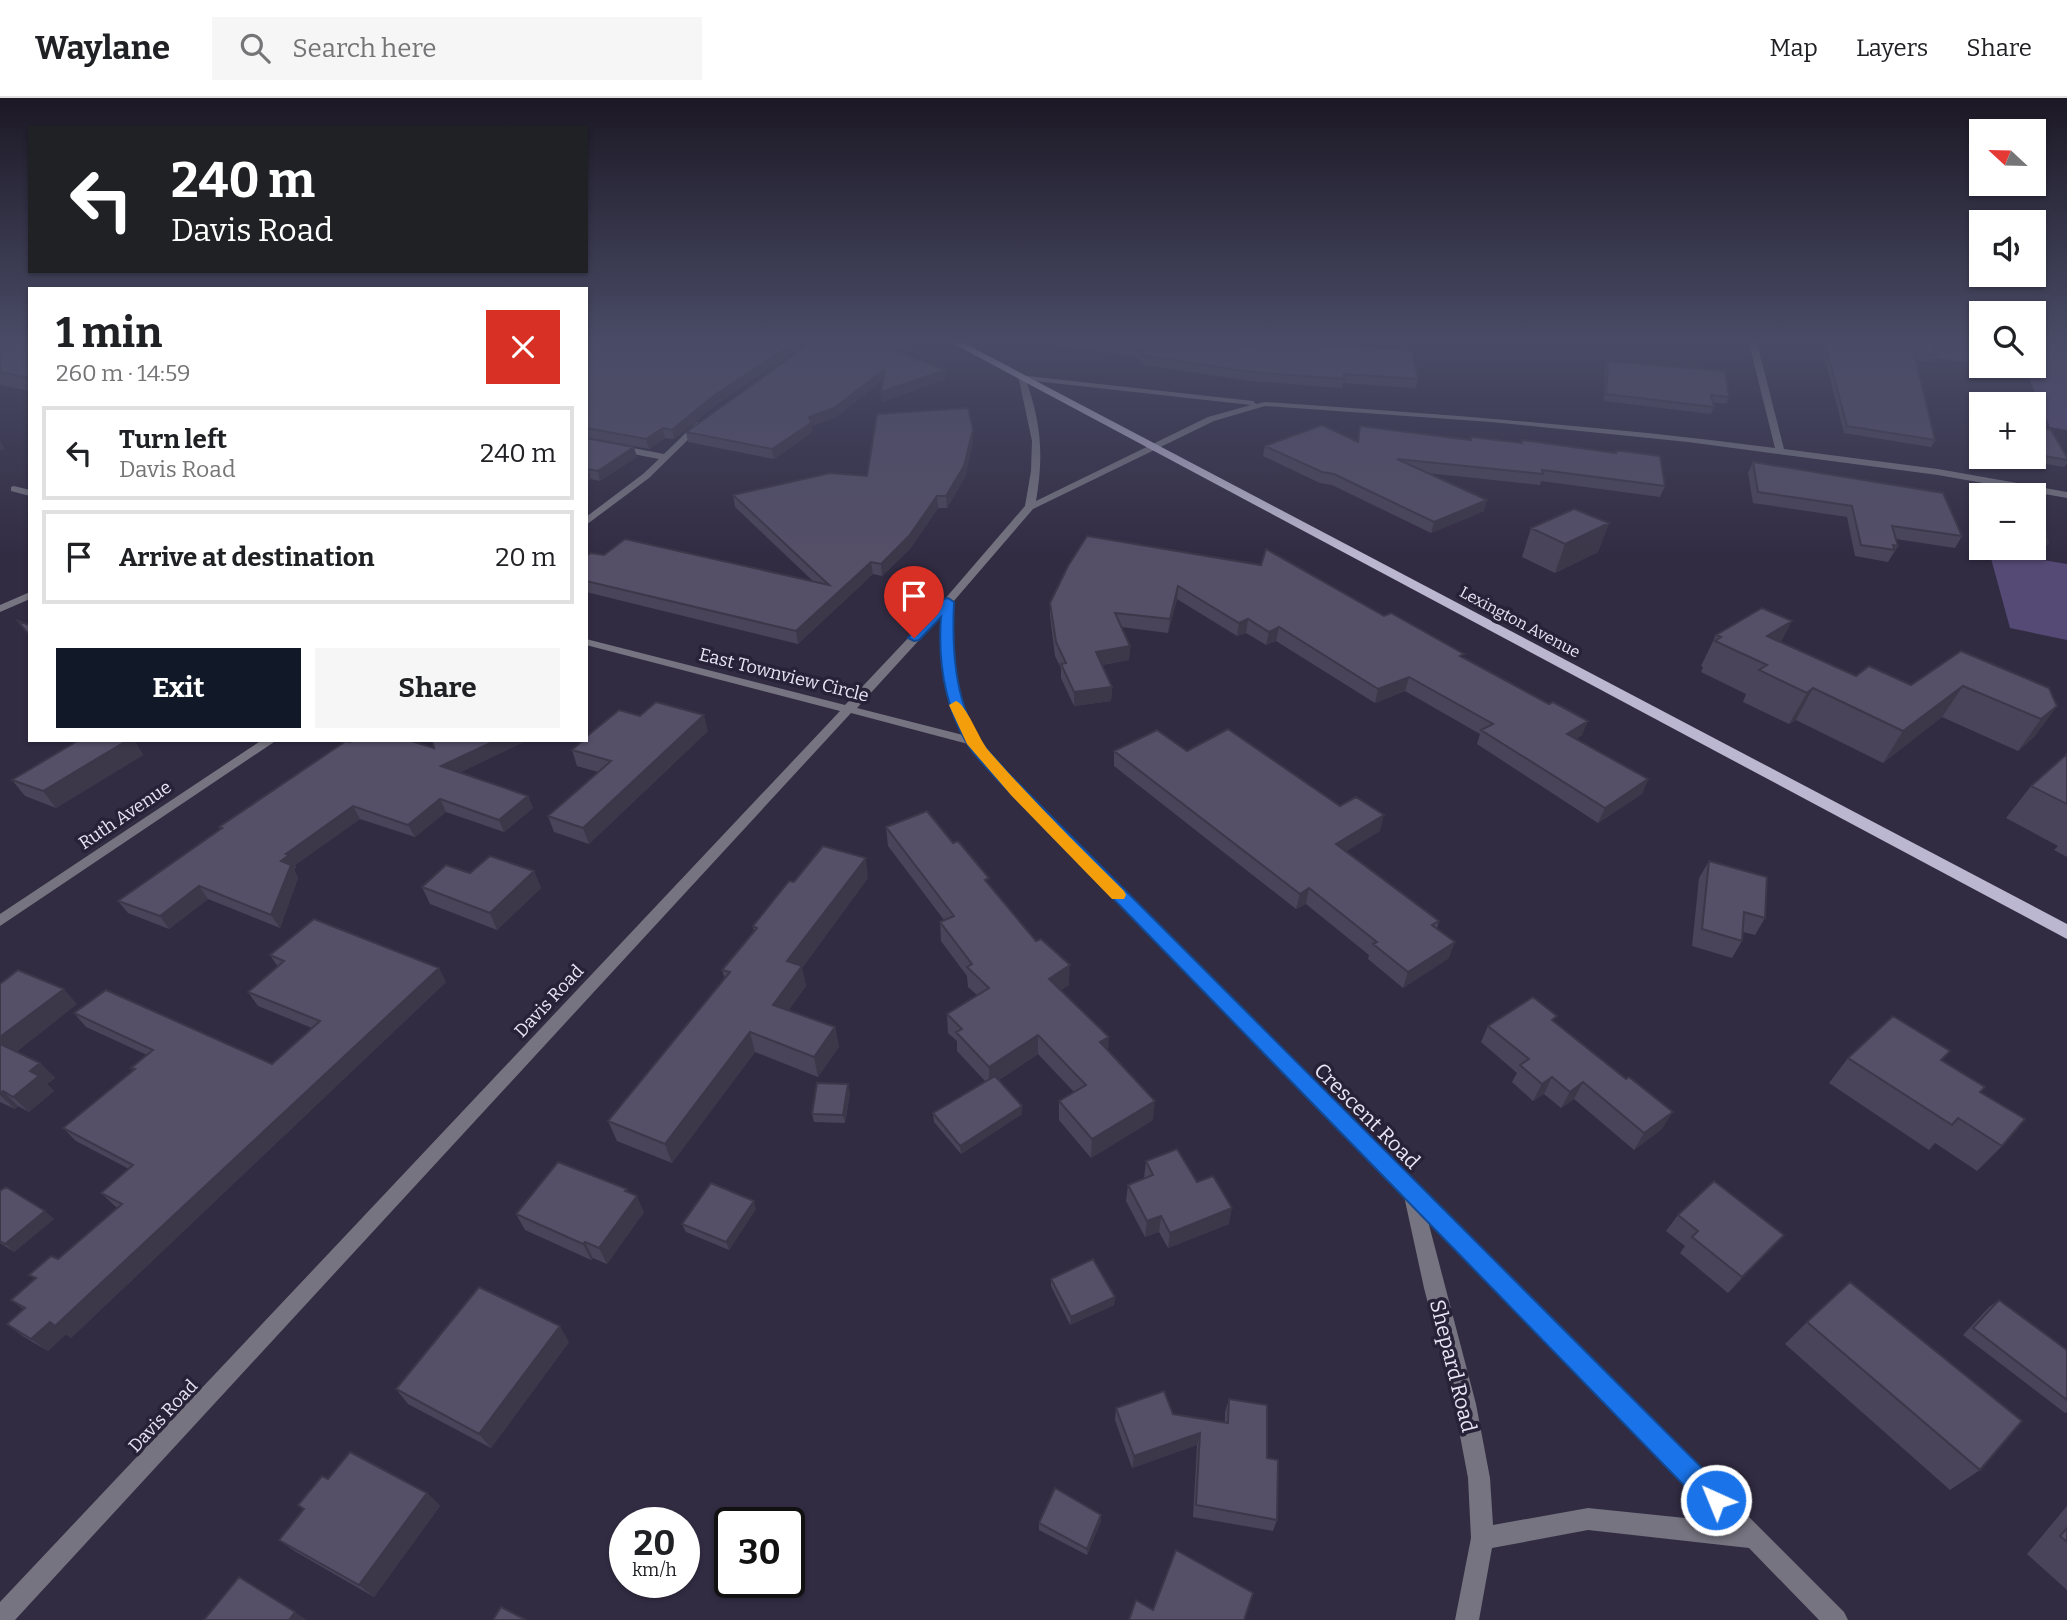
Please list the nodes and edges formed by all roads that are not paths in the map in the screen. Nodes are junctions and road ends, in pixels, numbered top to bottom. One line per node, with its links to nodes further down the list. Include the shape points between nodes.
1 (1033, 414): 14 (street, via 1039,445)
2 (1092, 414): 8 (main road, Lexington Avenue)
3 (1229, 414): 8 (street, Davis Road)
4 (1406, 414): 9 (street)
5 (1771, 414): 9 (street)
6 (710, 416): 10 (street)
7 (588, 442): 10 (street)
8 (1153, 446): 14 (street, Davis Road); 24 (main road, Lexington Avenue)
9 (1780, 449): 13 (street)
10 (664, 457): 15 (street)
11 (14, 489): 12 (street)
12 (28, 492)
13 (2067, 495)
14 (1030, 507): 17 (street, Davis Road)
15 (588, 520)
16 (28, 596): 18 (street)
17 (948, 602): 20 (street, Davis Road); 21 (street, Crescent Road, via 949,673 955,702)
18 (0, 609)
19 (588, 643): 20 (street, East Townview Circle)
20 (846, 709): 21 (street, East Townview Circle); 28 (street, Davis Road)
21 (972, 741): 25 (street, Crescent Road, via 1026,802)
22 (268, 742): 23 (street, Ruth Avenue)
23 (0, 921)
24 (2067, 932)
25 (1413, 1195): 26 (street, Crescent Road); 27 (street, Shepard Road, via 1465,1404 1479,1478)
26 (1753, 1537): 27 (street, via 1588,1519); 30 (street, Crescent Road)
27 (1482, 1538): 29 (street, Shepard Road)
28 (0, 1619)
29 (1467, 1620)
30 (1836, 1620)

